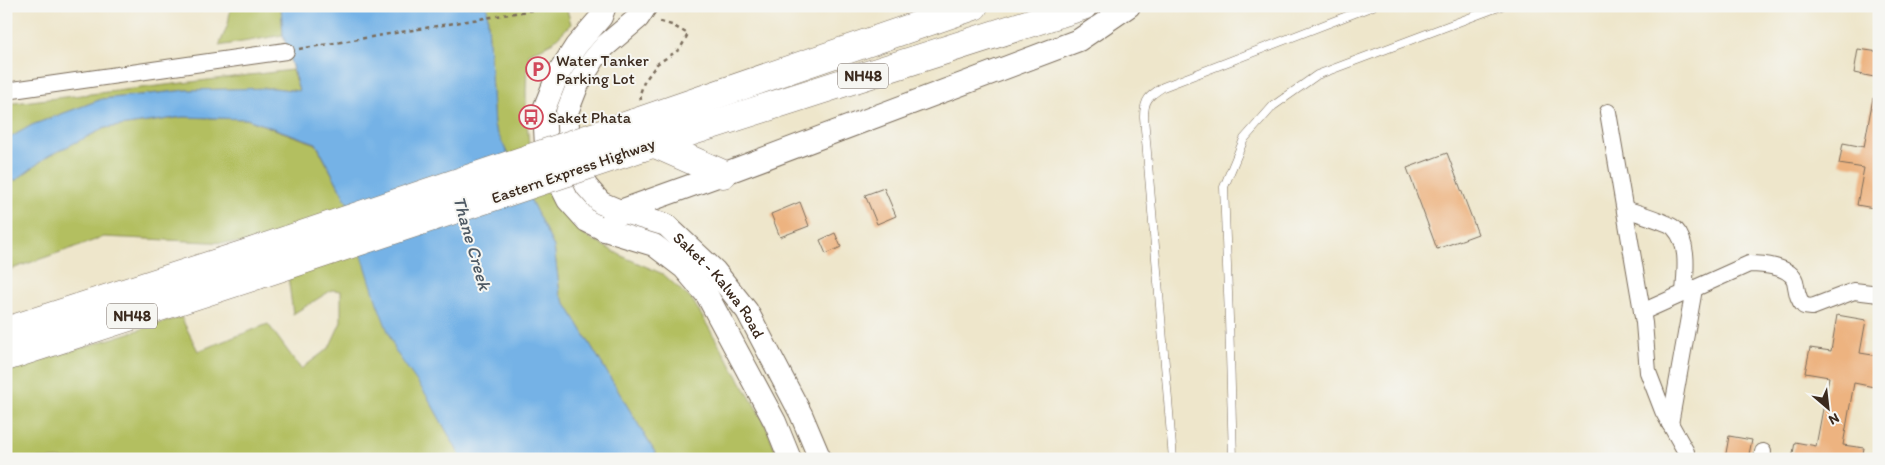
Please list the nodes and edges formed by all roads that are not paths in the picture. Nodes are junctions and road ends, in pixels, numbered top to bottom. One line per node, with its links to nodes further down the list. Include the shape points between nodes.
1 (605, 6): 15 (main road, Saket - Kalwa Road, via 601,17 558,74 544,109 546,146 568,200 587,221)
2 (974, 6): 11 (highway, Eastern Express Highway / NH48)
3 (1084, 6): 11 (highway, Eastern Express Highway / NH48)
4 (1129, 6): 12 (main road, via 1079,40)
5 (1372, 6): 26 (lane, via 1163,87 1144,105)
6 (1501, 6): 27 (lane, via 1317,76 1273,106 1244,139 1224,187)
7 (642, 12): 14 (main road, Saket - Kalwa Road, via 594,59 578,84 567,112 569,142 587,188 601,203)
8 (286, 51): 9 (street)
9 (6, 91)
10 (1608, 112): 13 (street)
11 (644, 133): 12 (highway); 17 (highway, Eastern Express Highway / NH48, bridge)
12 (722, 174): 14 (main road)
13 (1625, 209): 18 (street, via 1675,228 1682,240); 20 (street)
14 (620, 211): 15 (main road); 16 (main road, Saket - Kalwa Road, via 666,225)
15 (605, 230): 16 (main road, Saket - Kalwa Road, via 654,245)
16 (690, 261): 24 (main road, Saket - Kalwa Road, via 775,422); 25 (main road, Saket - Kalwa Road, via 715,271 747,311 801,414)
17 (254, 264): 21 (highway, Eastern Express Highway / NH48); 22 (highway, Eastern Express Highway / NH48)
18 (1689, 291): 19 (street, via 1749,264 1764,264 1788,272 1794,278 1799,301 1804,306 1854,291); 20 (street); 23 (street)
19 (1879, 294)
20 (1642, 312): 23 (street, via 1648,372)
21 (6, 331)
22 (6, 357)
23 (1670, 424): 28 (street, via 1686,452)
24 (790, 459)
25 (820, 459)
26 (1173, 459)
27 (1233, 459)
28 (1685, 459)

